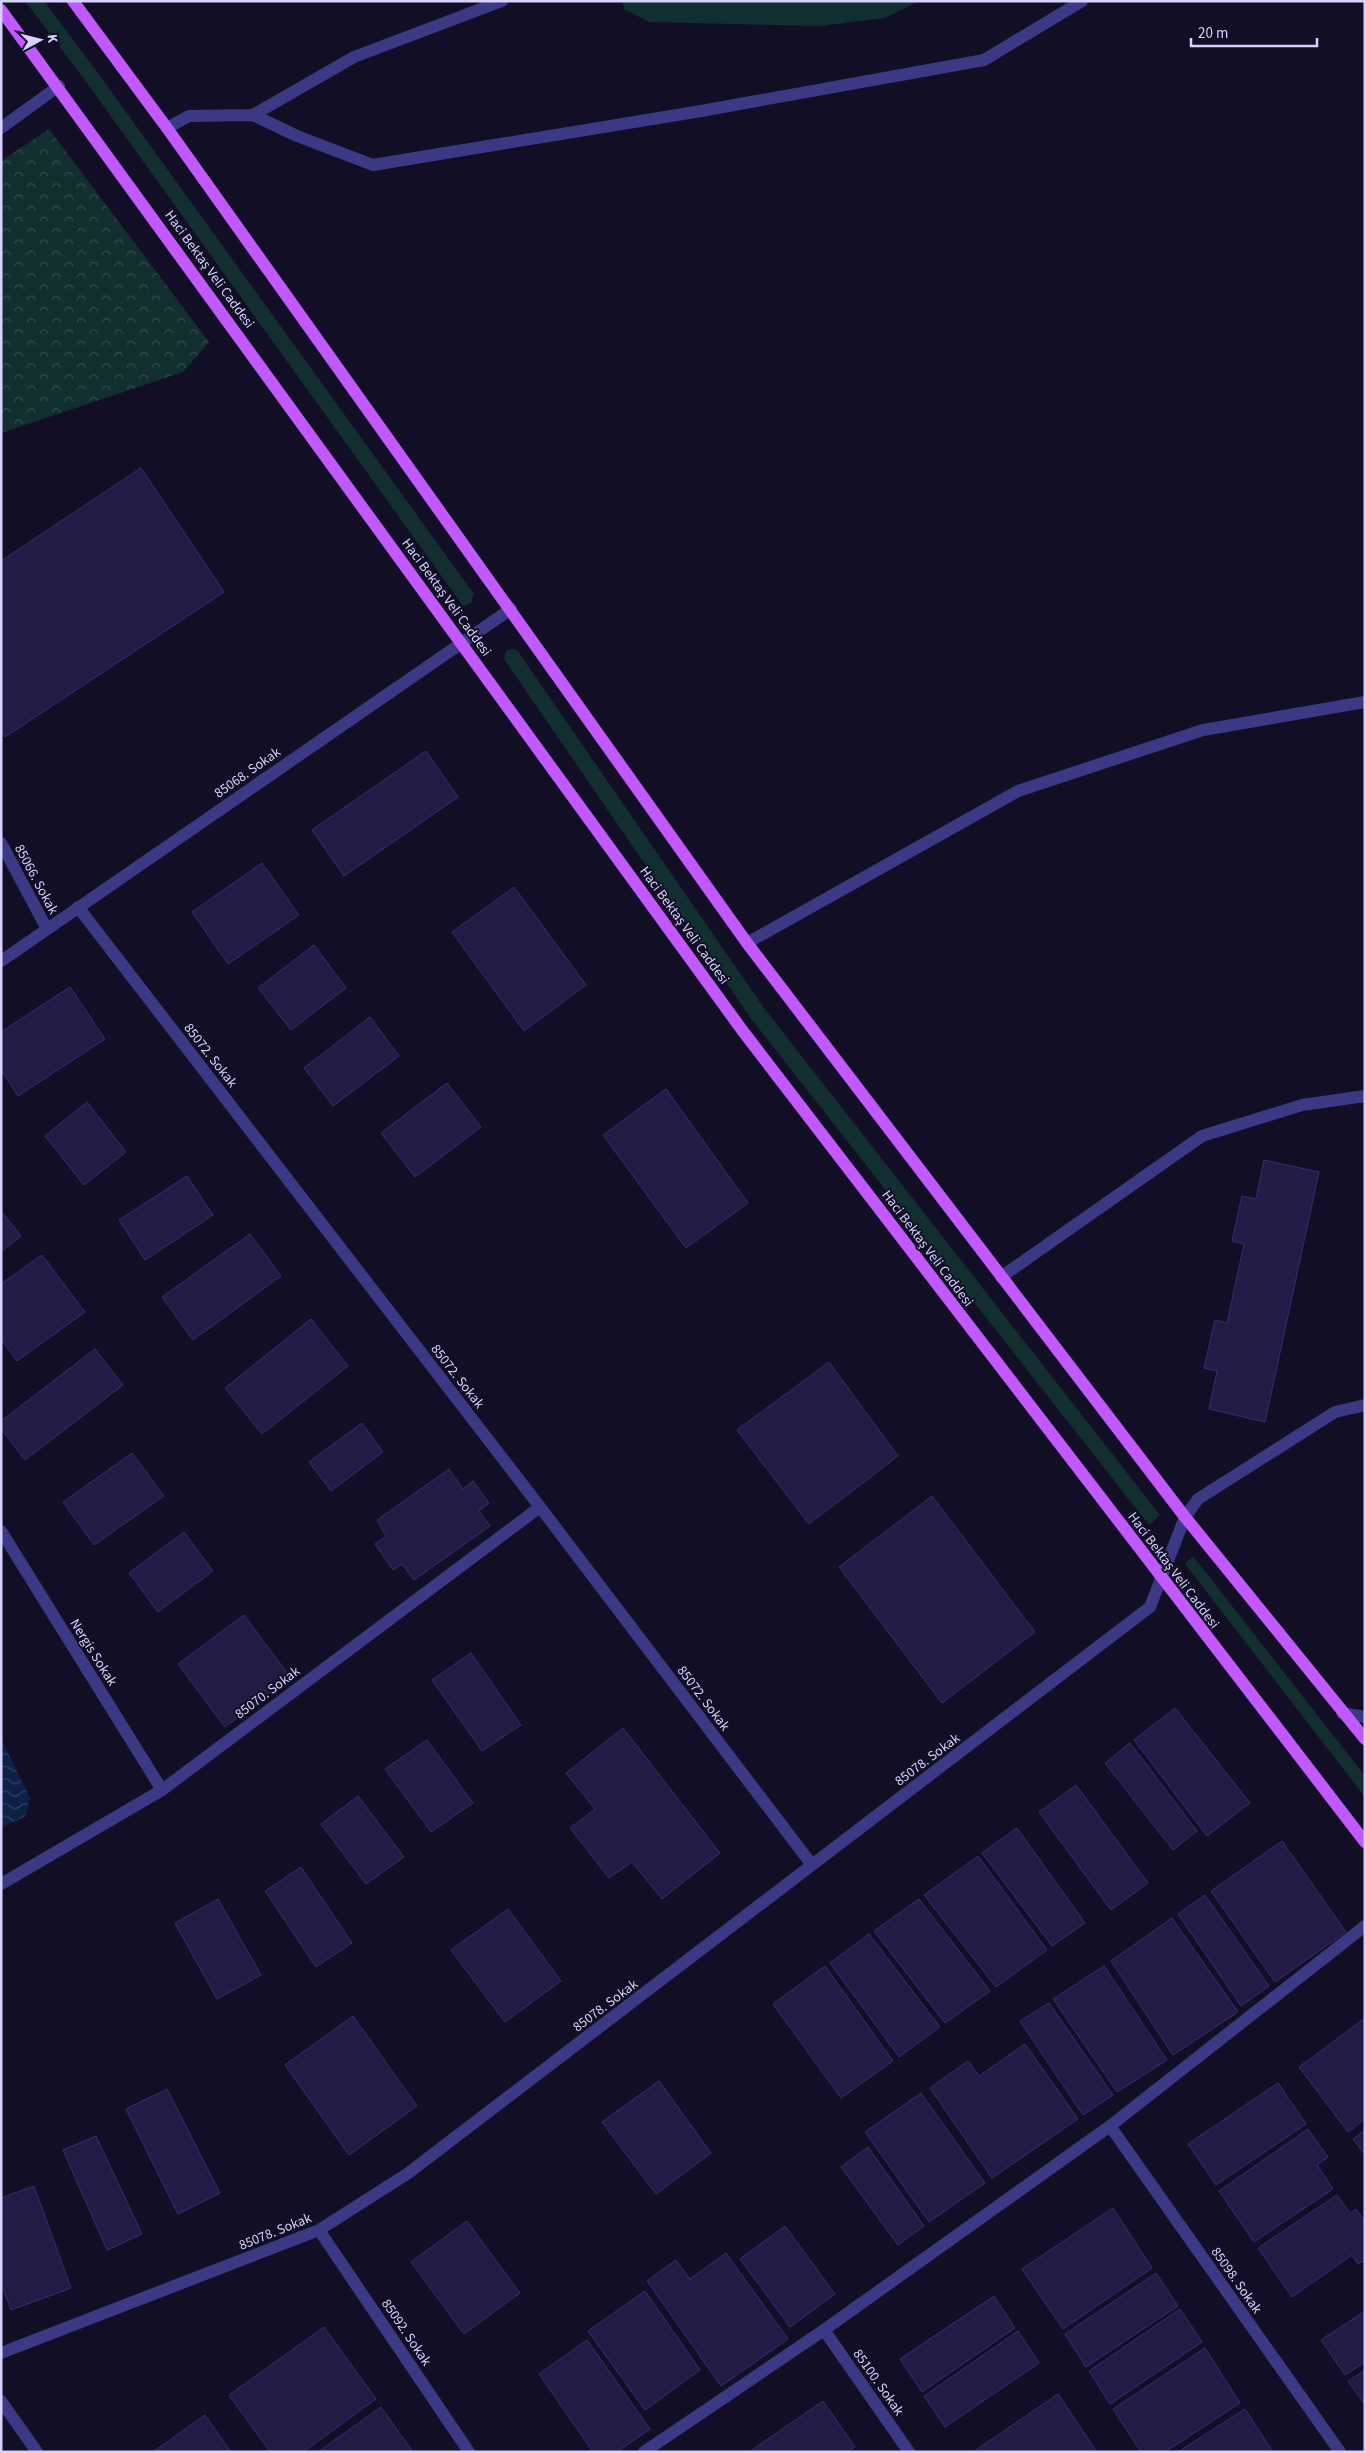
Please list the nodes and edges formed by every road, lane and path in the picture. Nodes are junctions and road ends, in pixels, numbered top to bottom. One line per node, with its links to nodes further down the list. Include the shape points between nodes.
1 (73, 1): 8 (main road)
2 (502, 1): 6 (street, via 354,57)
3 (1082, 1): 6 (street, via 984,60 701,112 372,165)
4 (1, 10): 5 (main road, Haci Bektaş Veli Caddesi)
5 (58, 86): 7 (street); 10 (main road, Haci Bektaş Veli Caddesi)
6 (253, 115): 8 (street, via 189,116)
7 (1, 128)
8 (168, 128): 9 (main road)
9 (511, 609): 10 (street, 85068. Sokak); 15 (main road)
10 (462, 643): 13 (street, 85068. Sokak); 23 (main road, Haci Bektaş Veli Caddesi, via 742,1030)
11 (1365, 702): 15 (street, via 1203,730 1018,791)
12 (1, 843): 14 (street, 85066. Sokak)
13 (78, 907): 14 (street, 85068. Sokak); 20 (street, 85072. Sokak)
14 (47, 929): 16 (street, 85068. Sokak)
15 (747, 943): 18 (main road)
16 (1, 961)
17 (1365, 1096): 18 (street, via 1302,1105 1202,1136)
18 (1001, 1277): 21 (main road)
19 (1365, 1405): 21 (street, 85078. Sokak, via 1335,1412 1198,1499)
20 (540, 1507): 27 (street, 85070. Sokak); 29 (street, 85072. Sokak)
21 (1185, 1517): 23 (street, 85078. Sokak); 24 (main road)
22 (1, 1531): 27 (street, Nergis Sokak)
23 (1161, 1579): 28 (main road, Haci Bektaş Veli Caddesi); 29 (street, 85078. Sokak, via 1150,1606)
24 (1342, 1713): 25 (street); 26 (main road)
25 (1365, 1717)
26 (1365, 1739)
27 (162, 1790): 30 (street, 85070. Sokak)
28 (1365, 1842)
29 (812, 1865): 33 (street, 85078. Sokak, via 407,2174)
30 (1, 1884)
31 (1365, 1926): 32 (street)
32 (1110, 2126): 34 (street); 41 (street, 85098. Sokak)
33 (319, 2230): 35 (street, 85078. Sokak); 38 (street, 85092. Sokak)
34 (824, 2330): 39 (street); 40 (street, 85100. Sokak)
35 (1, 2354)
36 (1, 2401): 37 (street)
37 (37, 2452)
38 (469, 2452)
39 (644, 2452)
40 (909, 2452)
41 (1340, 2452)

